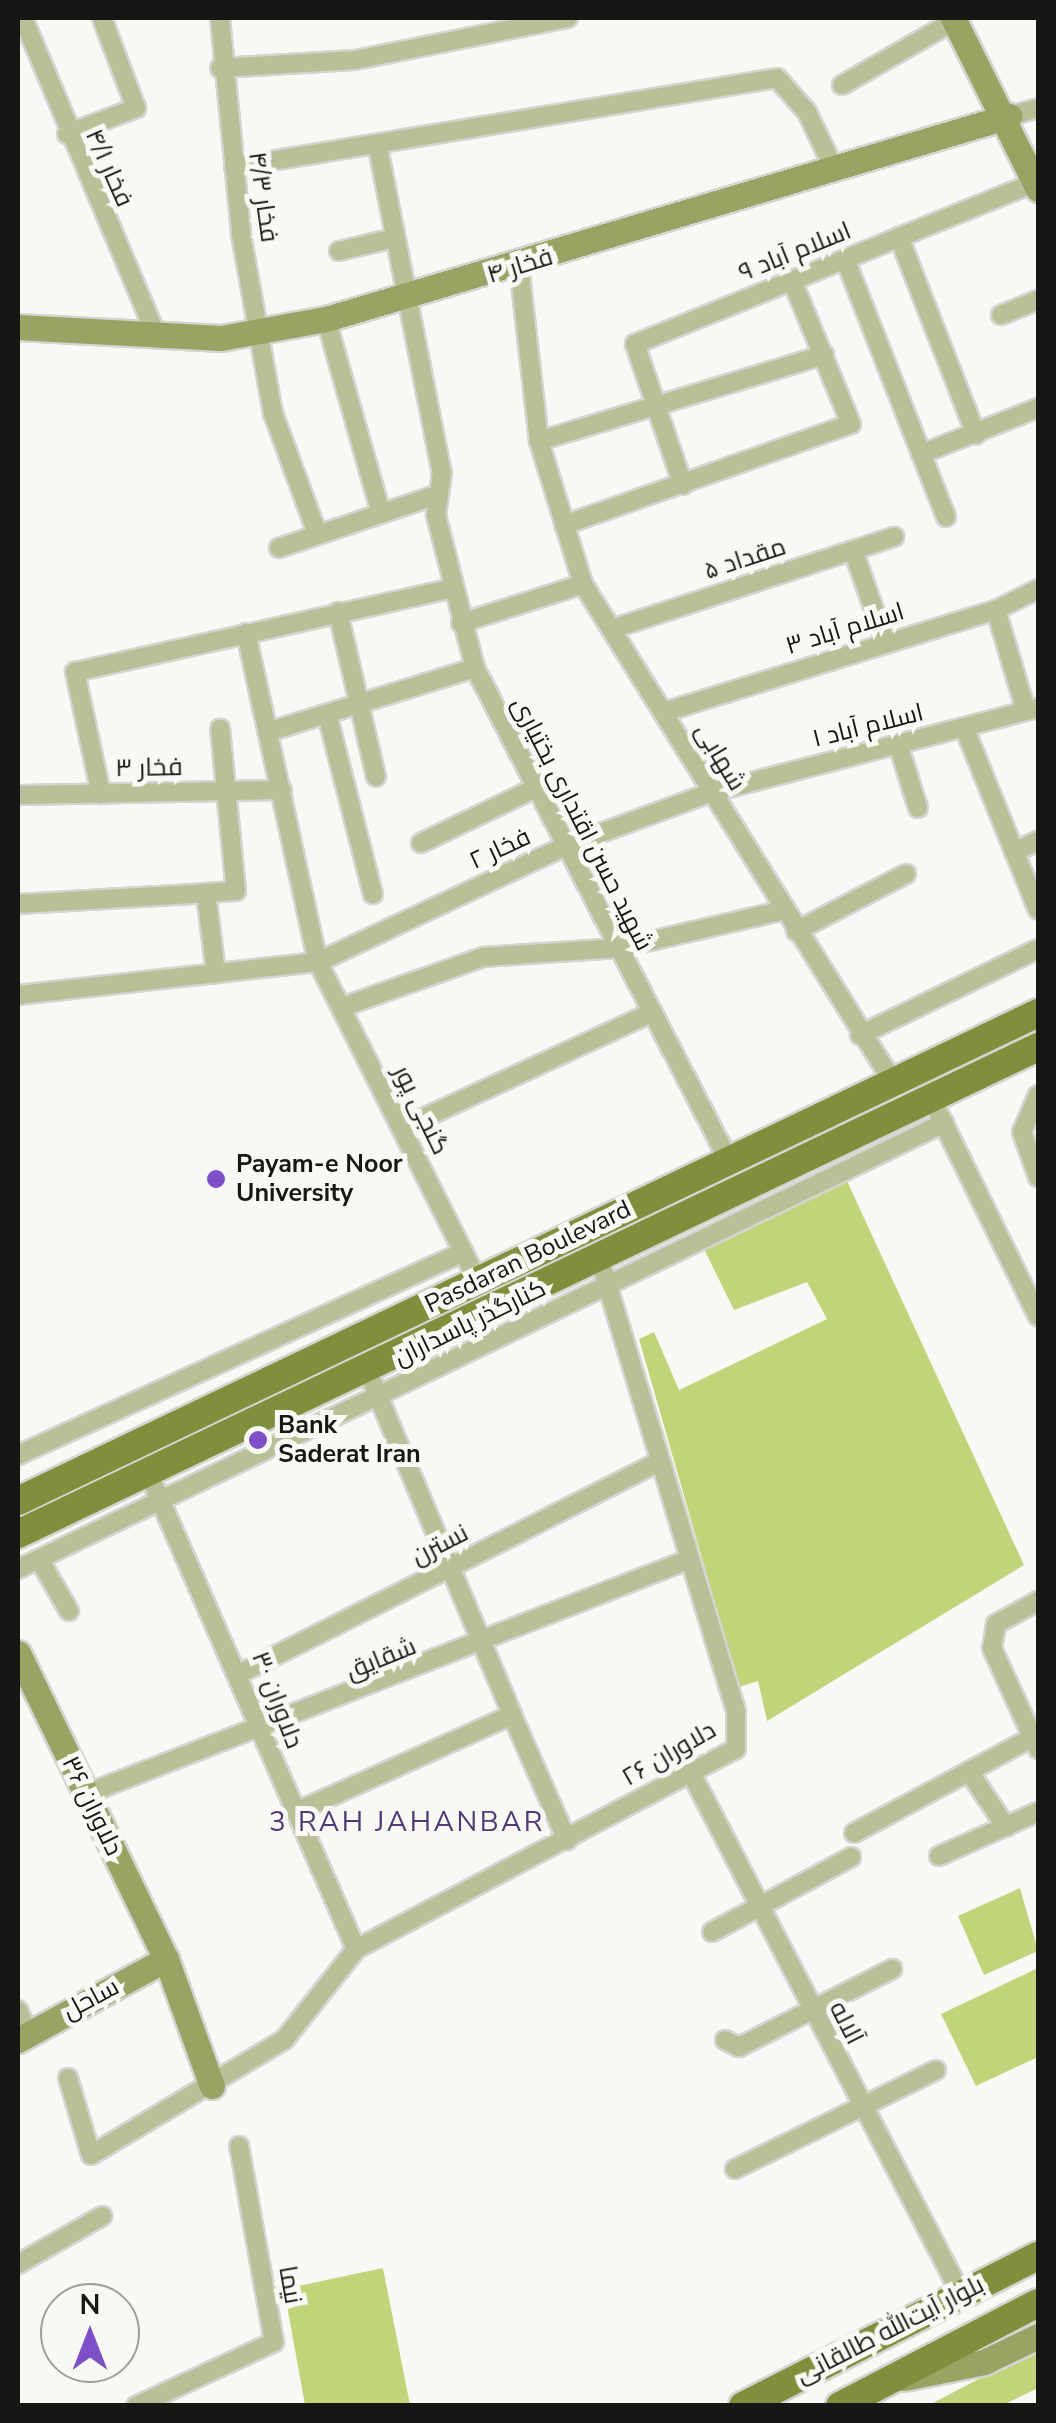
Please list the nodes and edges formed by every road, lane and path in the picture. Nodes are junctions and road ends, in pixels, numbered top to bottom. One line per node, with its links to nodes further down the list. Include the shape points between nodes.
1 (23, 18): 10 (street, فخار ۴/۱)
2 (102, 18): 10 (street, via 136,108)
3 (220, 18): 6 (street, فخار ۴/۳)
4 (568, 18): 6 (street, via 355,60)
5 (956, 20): 7 (street); 9 (street)
6 (220, 68): 12 (street, فخار ۴/۳)
7 (842, 84)
8 (1038, 108): 9 (street)
9 (1009, 116): 13 (street, فخار ۴); 14 (street)
10 (66, 134): 27 (street, فخار ۴/۱)
11 (378, 148): 12 (street); 13 (street, via 777,78 807,112); 16 (street, شهید حسن اقتداری بختیاری)
12 (234, 166): 26 (street, فخار ۴/۳)
13 (834, 170): 19 (street, فخار ۴)
14 (1037, 186): 15 (street, اسلام آباد ۹)
15 (899, 237): 18 (street, اسلام آباد ۹); 31 (street)
16 (395, 238): 17 (street); 21 (street, شهید حسن اقتداری بختیاری)
17 (339, 251)
18 (844, 259): 20 (street, اسلام آباد ۹); 33 (street)
19 (519, 266): 21 (street, فخار ۴); 32 (street, شهابی)
20 (792, 280): 28 (street); 29 (street, اسلام آباد ۹, via 635,344)
21 (406, 300): 24 (street, فخار ۴); 35 (street, شهید حسن اقتداری بختیاری)
22 (1038, 300): 23 (street)
23 (1001, 314)
24 (326, 319): 26 (street, فخار ۴); 36 (street)
25 (18, 327): 27 (street, فخار ۴)
26 (260, 332): 27 (street, فخار ۴); 39 (street, فخار ۴/۳, via 272,413)
27 (156, 335)
28 (824, 355): 29 (street); 34 (street, via 852,424)
29 (654, 407): 32 (street); 34 (street)
30 (1038, 410): 31 (street)
31 (976, 434): 33 (street)
32 (539, 441): 38 (street, شهابی)
33 (921, 454): 37 (street)
34 (683, 485): 38 (street)
35 (439, 494): 36 (street); 44 (street, شهید حسن اقتداری بختیاری)
36 (381, 512): 39 (street)
37 (946, 517)
38 (564, 524): 43 (street, شهابی)
39 (318, 533): 41 (street)
40 (894, 538): 42 (street, مقداد ۵)
41 (279, 548)
42 (853, 550): 49 (street, مقداد ۵); 51 (street)
43 (583, 584): 48 (street); 49 (street, شهابی)
44 (452, 588): 47 (street); 48 (street, شهید حسن اقتداری بختیاری)
45 (1038, 589): 46 (street, اسلام آباد ۳)
46 (996, 610): 51 (street, اسلام آباد ۳); 54 (street)
47 (338, 612): 50 (street); 53 (street)
48 (461, 623): 52 (street, شهید حسن اقتداری بختیاری)
49 (612, 628): 55 (street, شهابی)
50 (246, 632): 59 (street, گنجی پور); 66 (street, via 75,672)
51 (885, 642): 55 (street, اسلام آباد ۳)
52 (475, 668): 53 (street); 62 (street, شهید حسن اقتداری بختیاری)
53 (360, 704): 56 (street); 61 (street)
54 (1032, 709): 57 (street, اسلام آباد ۱)
55 (664, 712): 65 (street, شهابی)
56 (327, 714): 59 (street); 75 (street)
57 (964, 727): 60 (street, اسلام آباد ۱); 72 (street)
58 (220, 730): 64 (street)
59 (271, 730): 63 (street, گنجی پور)
60 (898, 744): 65 (street, اسلام آباد ۱); 68 (street)
61 (376, 777)
62 (536, 788): 70 (street); 71 (street, شهید حسن اقتداری بختیاری)
63 (282, 790): 64 (street, فخار ۳); 82 (street, گنجی پور)
64 (230, 791): 66 (street, فخار ۳); 74 (street, via 236,891)
65 (709, 793): 71 (street, فخار ۲); 77 (street, شهابی)
66 (101, 794): 67 (street, فخار ۳)
67 (18, 796)
68 (918, 808)
69 (1038, 841): 72 (street)
70 (421, 843)
71 (568, 844): 80 (street, شهید حسن اقتداری بختیاری); 82 (street, فخار ۲)
72 (1014, 852): 78 (street)
73 (906, 874): 79 (street)
74 (206, 893): 76 (street); 83 (street)
75 (373, 894)
76 (18, 904)
77 (784, 910): 79 (street, شهابی); 80 (street)
78 (1038, 910)
79 (796, 931): 88 (street, شهابی)
80 (620, 948): 85 (street, via 482,956); 87 (street, شهید حسن اقتداری بختیاری)
81 (1038, 949): 88 (street)
82 (318, 962): 83 (street, فخار ۲); 85 (street, گنجی پور)
83 (216, 974): 84 (street, فخار ۲)
84 (18, 995)
85 (342, 1007): 93 (street, گنجی پور)
86 (1038, 1013): 90 (main road, Pasdaran Boulevard)
87 (649, 1014): 93 (street); 94 (street, شهید حسن اقتداری بختیاری)
88 (860, 1035): 90 (street, شهابی)
89 (1038, 1046): 92 (main road, Pasdaran Boulevard)
90 (894, 1082): 94 (main road, Pasdaran Boulevard)
91 (1038, 1095): 95 (street, via 1022,1132)
92 (938, 1110): 97 (main road, Pasdaran Boulevard); 99 (street, کنارگذر پاسداران); 100 (street)
93 (402, 1128): 96 (street, گنجی پور)
94 (729, 1161): 98 (main road, Pasdaran Boulevard)
95 (1038, 1176)
96 (463, 1252): 98 (street, گنجی پور); 103 (street)
97 (599, 1256): 99 (street, دلاوران ۲۶); 101 (main road, Pasdaran Boulevard)
98 (478, 1281): 107 (main road, Pasdaran Boulevard)
99 (608, 1284): 102 (street, کنارگذر پاسداران); 104 (street, دلاوران ۲۶)
100 (1038, 1316)
101 (366, 1367): 102 (street); 105 (main road, Pasdaran Boulevard)
102 (379, 1394): 106 (street, کنارگذر پاسداران); 111 (street)
103 (18, 1455)
104 (660, 1461): 110 (street, دلاوران ۲۶); 111 (street, نسترن)
105 (148, 1472): 106 (street, دلاوران ۳۰); 108 (main road, Pasdaran Boulevard)
106 (161, 1500): 109 (street, کنارگذر پاسداران); 117 (street, دلاوران ۳۰)
107 (18, 1501)
108 (18, 1534)
109 (39, 1558): 112 (street, کنارگذر پاسداران); 114 (street)
110 (690, 1559): 115 (street, شقایق); 121 (street, دلاوران ۲۶, via 736,1711 736,1748)
111 (454, 1566): 115 (street); 117 (street, نسترن)
112 (18, 1569)
113 (1038, 1602): 120 (street, via 996,1624 992,1648)
114 (70, 1611)
115 (479, 1646): 118 (street); 119 (street, شقایق)
116 (18, 1654): 123 (street, دلاوران ۳۶)
117 (241, 1672): 119 (street, دلاوران ۳۰)
118 (512, 1715): 124 (street); 128 (street)
119 (260, 1732): 123 (street, شقایق); 124 (street, دلاوران ۳۰)
120 (1036, 1743): 122 (street)
121 (691, 1773): 128 (street, دلاوران ۲۶); 131 (street, آلاله)
122 (970, 1773): 126 (street); 127 (street)
123 (86, 1794): 134 (street, دلاوران ۳۶)
124 (296, 1812): 133 (street, دلاوران ۳۰)
125 (1038, 1812): 126 (street)
126 (1006, 1827): 129 (street)
127 (854, 1833)
128 (567, 1840): 133 (street, دلاوران ۲۶)
129 (939, 1856)
130 (851, 1857): 131 (street)
131 (760, 1908): 132 (street); 136 (street, آلاله)
132 (712, 1932)
133 (356, 1949): 141 (street, دلاوران ۲۶, via 284,2040)
134 (166, 1960): 137 (street, ساحل); 141 (street, دلاوران ۳۶)
135 (892, 1969): 136 (street)
136 (813, 2013): 138 (street, via 739,2047); 142 (street, آلاله)
137 (21, 2028)
138 (726, 2040)
139 (936, 2070): 142 (street)
140 (68, 2078): 141 (street, دلاوران ۲۶, via 91,2155)
141 (212, 2086)
142 (862, 2110): 144 (street); 148 (street, آلاله)
143 (240, 2146): 152 (street, نیما, via 274,2342)
144 (735, 2169)
145 (102, 2216): 147 (street)
146 (1038, 2256): 148 (main road, بلوار آیت‌الله طالقانی)
147 (18, 2264)
148 (961, 2294): 153 (main road, بلوار آیت‌الله طالقانی)
149 (1038, 2303): 151 (main road, بلوار آیت‌الله طالقانی)
150 (1038, 2336): 151 (street, via 984,2362)
151 (890, 2381): 154 (main road, بلوار آیت‌الله طالقانی)
152 (136, 2406)
153 (742, 2406)
154 (840, 2406)

